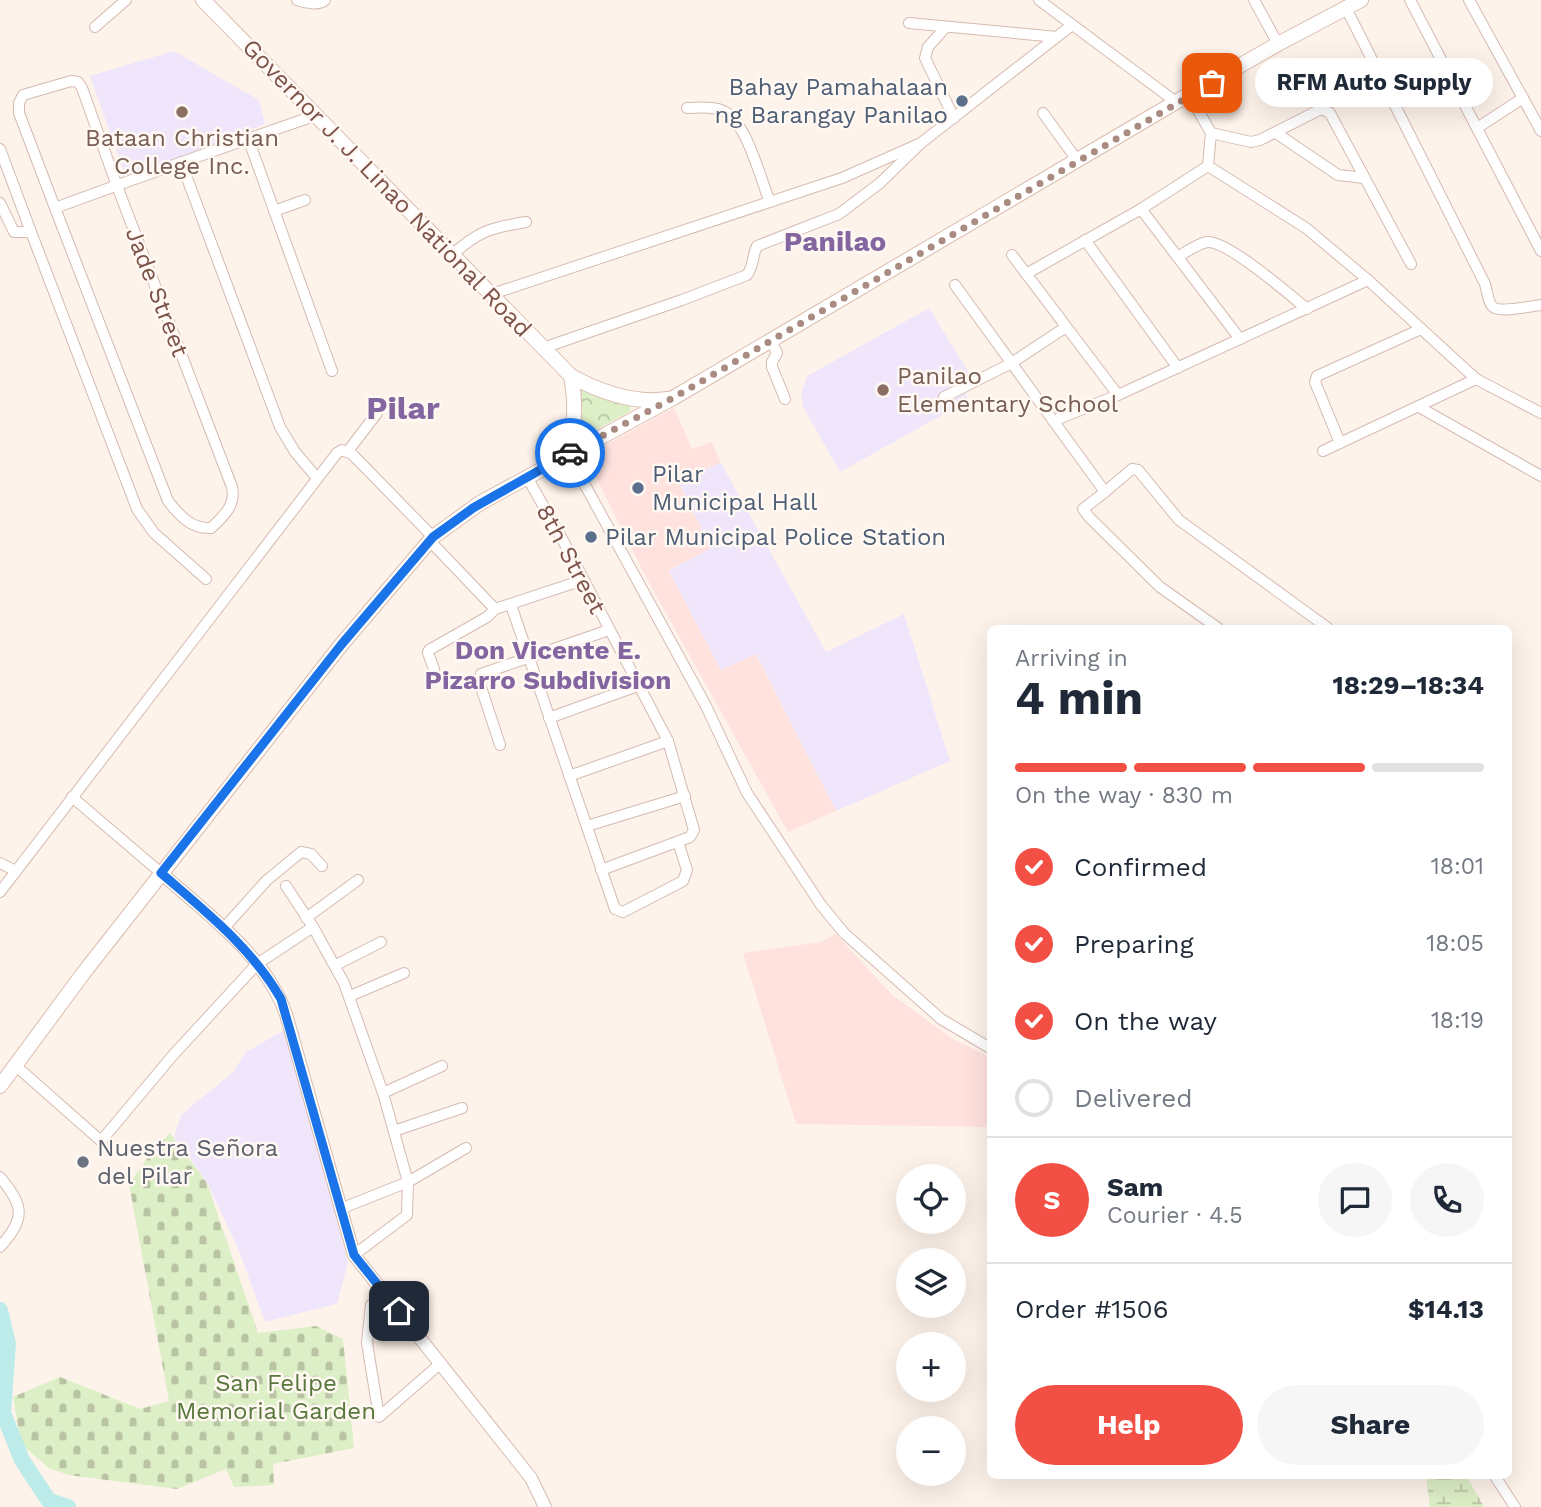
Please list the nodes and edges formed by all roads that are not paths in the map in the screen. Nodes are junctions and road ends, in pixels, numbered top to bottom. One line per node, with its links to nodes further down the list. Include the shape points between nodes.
1 (126, 0): 13 (street)
2 (203, 0): 21 (main road, Governor J. J. Linao National Road)
3 (297, 0): 4 (street, via 315,4)
4 (326, 0)
5 (1039, 0): 12 (street)
6 (1254, 0): 16 (street)
7 (1361, 0): 10 (main road)
8 (1410, 0): 23 (street)
9 (1469, 0): 17 (street)
10 (1346, 8): 16 (main road); 53 (street, via 1492,305 1503,310)
11 (909, 23): 14 (street)
12 (1072, 25): 15 (street); 18 (street)
13 (95, 27)
14 (945, 28): 15 (street); 22 (street, via 928,47 925,58)
15 (1057, 37): 22 (street)
16 (1278, 44): 18 (main road)
17 (1523, 98): 23 (street); 24 (street)
18 (1183, 99): 25 (street); 30 (main road)
19 (687, 108): 36 (street, via 719,109 735,119)
20 (1042, 113): 30 (street)
21 (314, 116): 27 (street); 46 (main road, Governor J. J. Linao National Road)
22 (954, 118): 28 (street)
23 (1477, 128): 44 (street)
24 (1541, 131)
25 (1211, 133): 26 (street, via 1251,142); 32 (street)
26 (1276, 133): 33 (street, via 1338,176); 33 (street, via 1326,110)
27 (248, 138): 31 (street); 40 (street)
28 (921, 143): 36 (street, via 842,178); 59 (street, via 904,163 839,214 757,246 747,275)
29 (0, 149): 42 (street)
30 (1077, 160): 58 (main road)
31 (181, 162): 34 (street); 79 (street, via 280,427)
32 (1208, 166): 39 (street); 50 (street, via 1306,228)
33 (1364, 178): 48 (street)
34 (117, 186): 38 (street); 38 (street, Jade Street, via 78,82 23,95 19,113); 38 (street, Jade Street, via 234,496 225,515 211,528 188,523 168,501)
35 (305, 200): 40 (street)
36 (770, 202): 52 (street)
37 (0, 203): 42 (street, via 14,232)
38 (55, 208)
39 (1141, 209): 43 (street); 47 (street)
40 (274, 211): 62 (street)
41 (526, 222): 46 (street, via 487,230)
42 (31, 232): 82 (street, via 137,509 155,533)
43 (1086, 240): 49 (street); 61 (street)
44 (1541, 251)
45 (1012, 255): 49 (street)
46 (451, 256): 52 (main road, Governor J. J. Linao National Road)
47 (1178, 257): 54 (street, via 1205,243 1217,245 1251,264); 57 (street)
48 (1411, 264)
49 (1026, 274): 55 (street)
50 (1368, 280): 54 (street); 56 (street)
51 (955, 285): 60 (street)
52 (489, 295): 59 (main road, Governor J. J. Linao National Road)
53 (1541, 305)
54 (1307, 309): 57 (street)
55 (1066, 327): 60 (street); 65 (street)
56 (1421, 329): 64 (street); 73 (street, via 1315,379)
57 (1240, 339): 61 (street)
58 (771, 341): 67 (main road); 68 (street, via 777,353 772,367)
59 (543, 348): 63 (main road, Governor J. J. Linao National Road)
60 (1010, 364): 66 (street); 72 (street)
61 (1178, 368): 65 (street)
62 (332, 371)
63 (571, 376): 67 (main road, Governor J. J. Linao National Road, via 633,399); 76 (main road, via 575,419)
64 (1476, 379): 69 (street); 71 (street)
65 (1118, 395): 72 (street)
66 (944, 397)
67 (673, 398): 76 (main road)
68 (785, 399)
69 (1419, 407): 73 (street); 77 (street)
70 (377, 413): 74 (street)
71 (1541, 413)
72 (1054, 421): 80 (street)
73 (1340, 443): 75 (street)
74 (348, 451): 79 (street, via 337,453); 81 (street)
75 (1323, 451)
76 (568, 454): 78 (main road); 115 (street, via 706,706 747,793 821,905 844,933 941,1019)
77 (1541, 476)
78 (527, 477): 81 (main road); 83 (street, 8th Street)
79 (317, 478): 97 (street)
80 (1105, 492): 86 (street, via 1083,509 1160,587); 87 (street, via 1126,472 1138,470 1180,520)
81 (431, 538): 85 (street); 104 (main road)
82 (206, 579)
83 (583, 580): 84 (street); 88 (street, 8th Street)
84 (511, 605): 85 (street); 89 (street)
85 (495, 609): 90 (street, via 429,650)
86 (1214, 625)
87 (1324, 625)
88 (609, 630): 89 (street); 91 (street, 8th Street)
89 (529, 657): 92 (street); 94 (street, via 481,674 479,681)
90 (434, 669)
91 (640, 685): 92 (street); 93 (street, 8th Street)
92 (550, 718): 95 (street)
93 (668, 741): 95 (street); 96 (street, 8th Street)
94 (500, 745)
95 (569, 776): 98 (street)
96 (685, 796): 98 (street); 99 (street, 8th Street, via 694,834)
97 (72, 797): 103 (street); 104 (street)
98 (587, 826): 102 (street)
99 (678, 842): 102 (street); 102 (street, via 687,870 683,881 623,912 615,909)
100 (0, 863): 103 (street)
101 (322, 866): 109 (street, via 311,854 301,852 266,881)
102 (601, 870)
103 (16, 871): 107 (street)
104 (161, 873): 109 (street); 116 (main road)
105 (358, 880): 108 (street)
106 (286, 886): 108 (street)
107 (0, 892)
108 (309, 922): 111 (street); 112 (street)
109 (223, 929): 111 (street)
110 (381, 942): 112 (street)
111 (257, 964): 116 (street, via 101,1141); 125 (street, via 286,1014)
112 (336, 965): 114 (street)
113 (404, 973): 114 (street)
114 (350, 996): 119 (street)
115 (987, 1046)
116 (16, 1066): 118 (main road)
117 (443, 1066): 119 (street)
118 (0, 1086)
119 (383, 1093): 121 (street)
120 (462, 1108): 121 (street)
121 (394, 1131): 124 (street)
122 (466, 1148): 124 (street)
123 (0, 1177): 126 (street, via 17,1197 19,1215 14,1231)
124 (408, 1182): 125 (street); 127 (street, via 407,1215)
125 (340, 1209): 127 (street)
126 (0, 1247)
127 (354, 1255): 128 (street)
128 (384, 1294): 129 (street); 129 (street, via 371,1305 367,1343 379,1417)
129 (441, 1363): 131 (street, via 531,1478)
130 (1497, 1479): 132 (street)
131 (545, 1507)
132 (1515, 1507)

